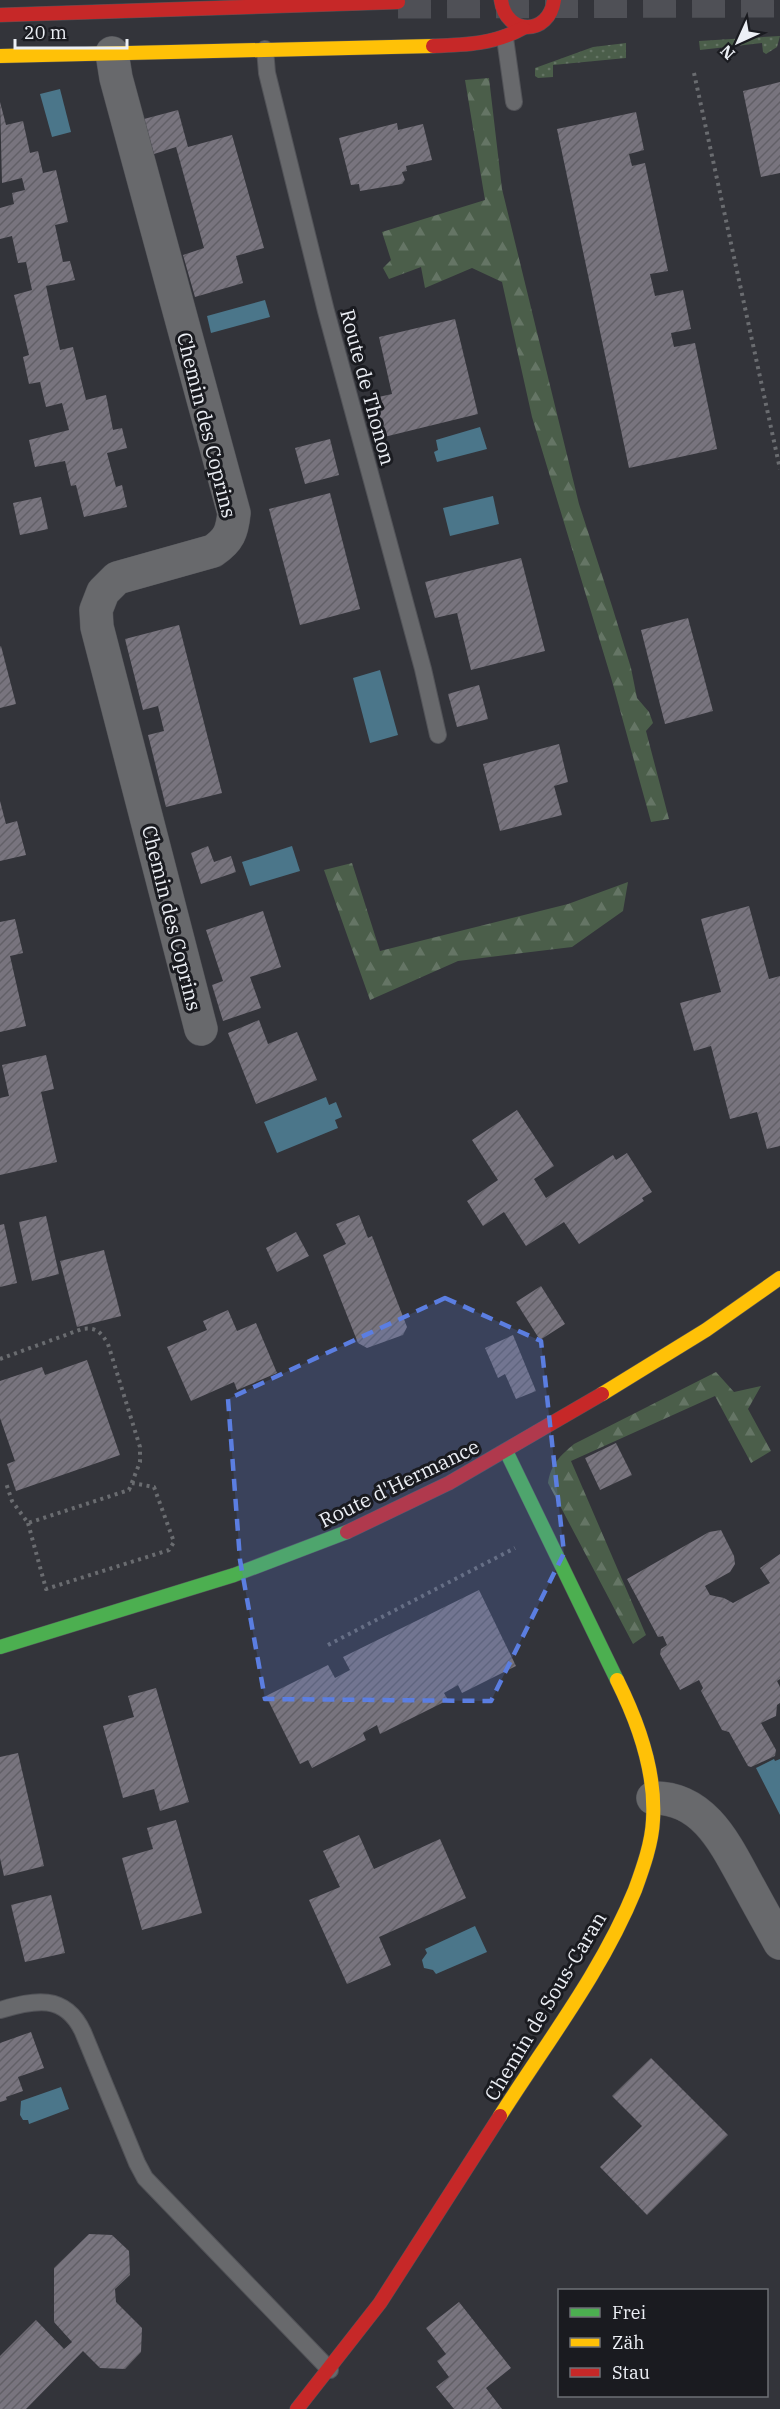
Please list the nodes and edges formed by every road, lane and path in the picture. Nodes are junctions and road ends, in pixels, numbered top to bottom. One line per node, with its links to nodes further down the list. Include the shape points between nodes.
1 (501, 0): 5 (street, via 503,14)
2 (554, 0): 5 (street, via 547,20 540,26)
3 (398, 2): 4 (street)
4 (0, 15)
5 (523, 28): 6 (street)
6 (505, 38): 7 (street, via 466,45); 11 (lane)
7 (265, 49): 8 (street); 13 (lane, Route de Thonon, via 267,73 323,300)
8 (112, 53): 9 (street); 14 (street, Chemin des Coprins, via 234,513 232,531 225,543 117,578 103,592 96,610 97,627)
9 (0, 56)
10 (694, 73): 12 (path)
11 (513, 102)
12 (780, 469)
13 (438, 735)
14 (201, 1029)
15 (780, 1278): 17 (street, Route d'Hermance, via 710,1328)
16 (0, 1359): 19 (path, via 82,1329 99,1330 108,1344 140,1447 140,1462)
17 (506, 1451): 22 (street, Route d'Hermance, via 417,1500 321,1543 231,1575); 24 (street, Chemin de Sous-Caran, via 628,1702 642,1742)
18 (6, 1483): 20 (path, via 12,1501)
19 (132, 1483): 20 (path, via 129,1490); 20 (path, via 154,1487 174,1542 169,1550 46,1589)
20 (27, 1523)
21 (513, 1550): 23 (path)
22 (1, 1643)
23 (328, 1645)
24 (653, 1798): 25 (street, via 687,1806 713,1827); 27 (street, Chemin de Sous-Caran, via 651,1836 642,1870 613,1934 390,2289)
25 (780, 1943)
26 (0, 2010): 27 (lane, via 43,2001 71,2013 84,2032 145,2178)
27 (330, 2370): 28 (street, Chemin de Sous-Caran)
28 (297, 2409)

